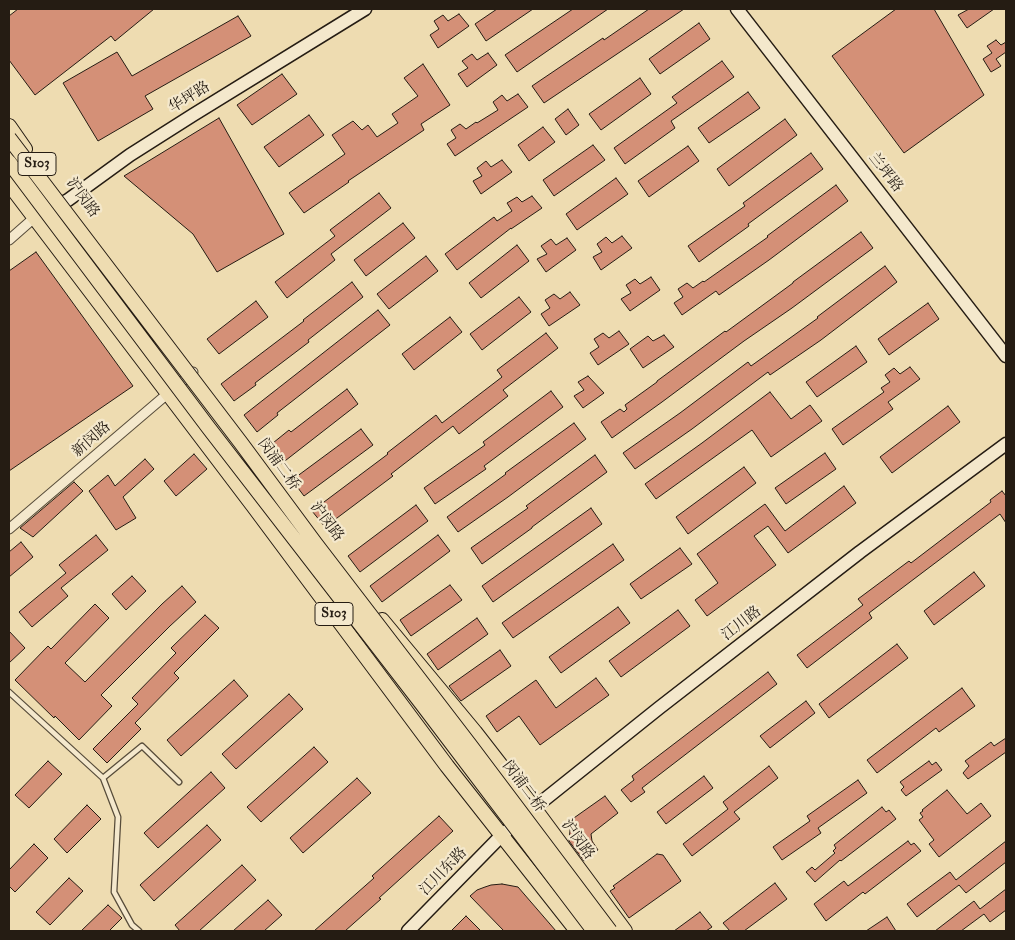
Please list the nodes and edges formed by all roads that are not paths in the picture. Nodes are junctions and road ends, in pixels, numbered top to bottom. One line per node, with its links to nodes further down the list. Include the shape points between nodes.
1 (365, 9): 7 (street, 华坪路, via 130,155)
2 (737, 9): 10 (street, 兰坪路)
3 (9, 126): 7 (main road, 沪闵路 / S103)
4 (9, 138): 24 (main road, 闵浦二桥, bridge)
5 (9, 162): 23 (main road, 闵浦二桥, bridge)
6 (9, 184): 8 (main road, S103)
7 (65, 202): 8 (street, 华坪路); 11 (main road, 沪闵路 / S103)
8 (34, 218): 9 (street); 12 (main road, S103)
9 (9, 240)
10 (1006, 356)
11 (193, 372): 12 (street, 新闵路); 18 (main road, 沪闵路 / S103, via 324,548)
12 (168, 393): 14 (street, 新闵路); 19 (main road, S103)
13 (1006, 444): 18 (street, 江川路, via 860,552)
14 (9, 529)
15 (9, 692): 16 (lane)
16 (103, 778): 17 (lane, via 142,746); 20 (lane, via 118,817 114,892 132,925)
17 (179, 782)
18 (534, 808): 19 (street, 江川路); 25 (main road, 沪闵路 / S103)
19 (502, 835): 21 (street, 江川东路); 22 (main road, S103)
20 (139, 931)
21 (408, 931)
22 (577, 931)
23 (594, 931)
24 (610, 931)
25 (624, 931)

